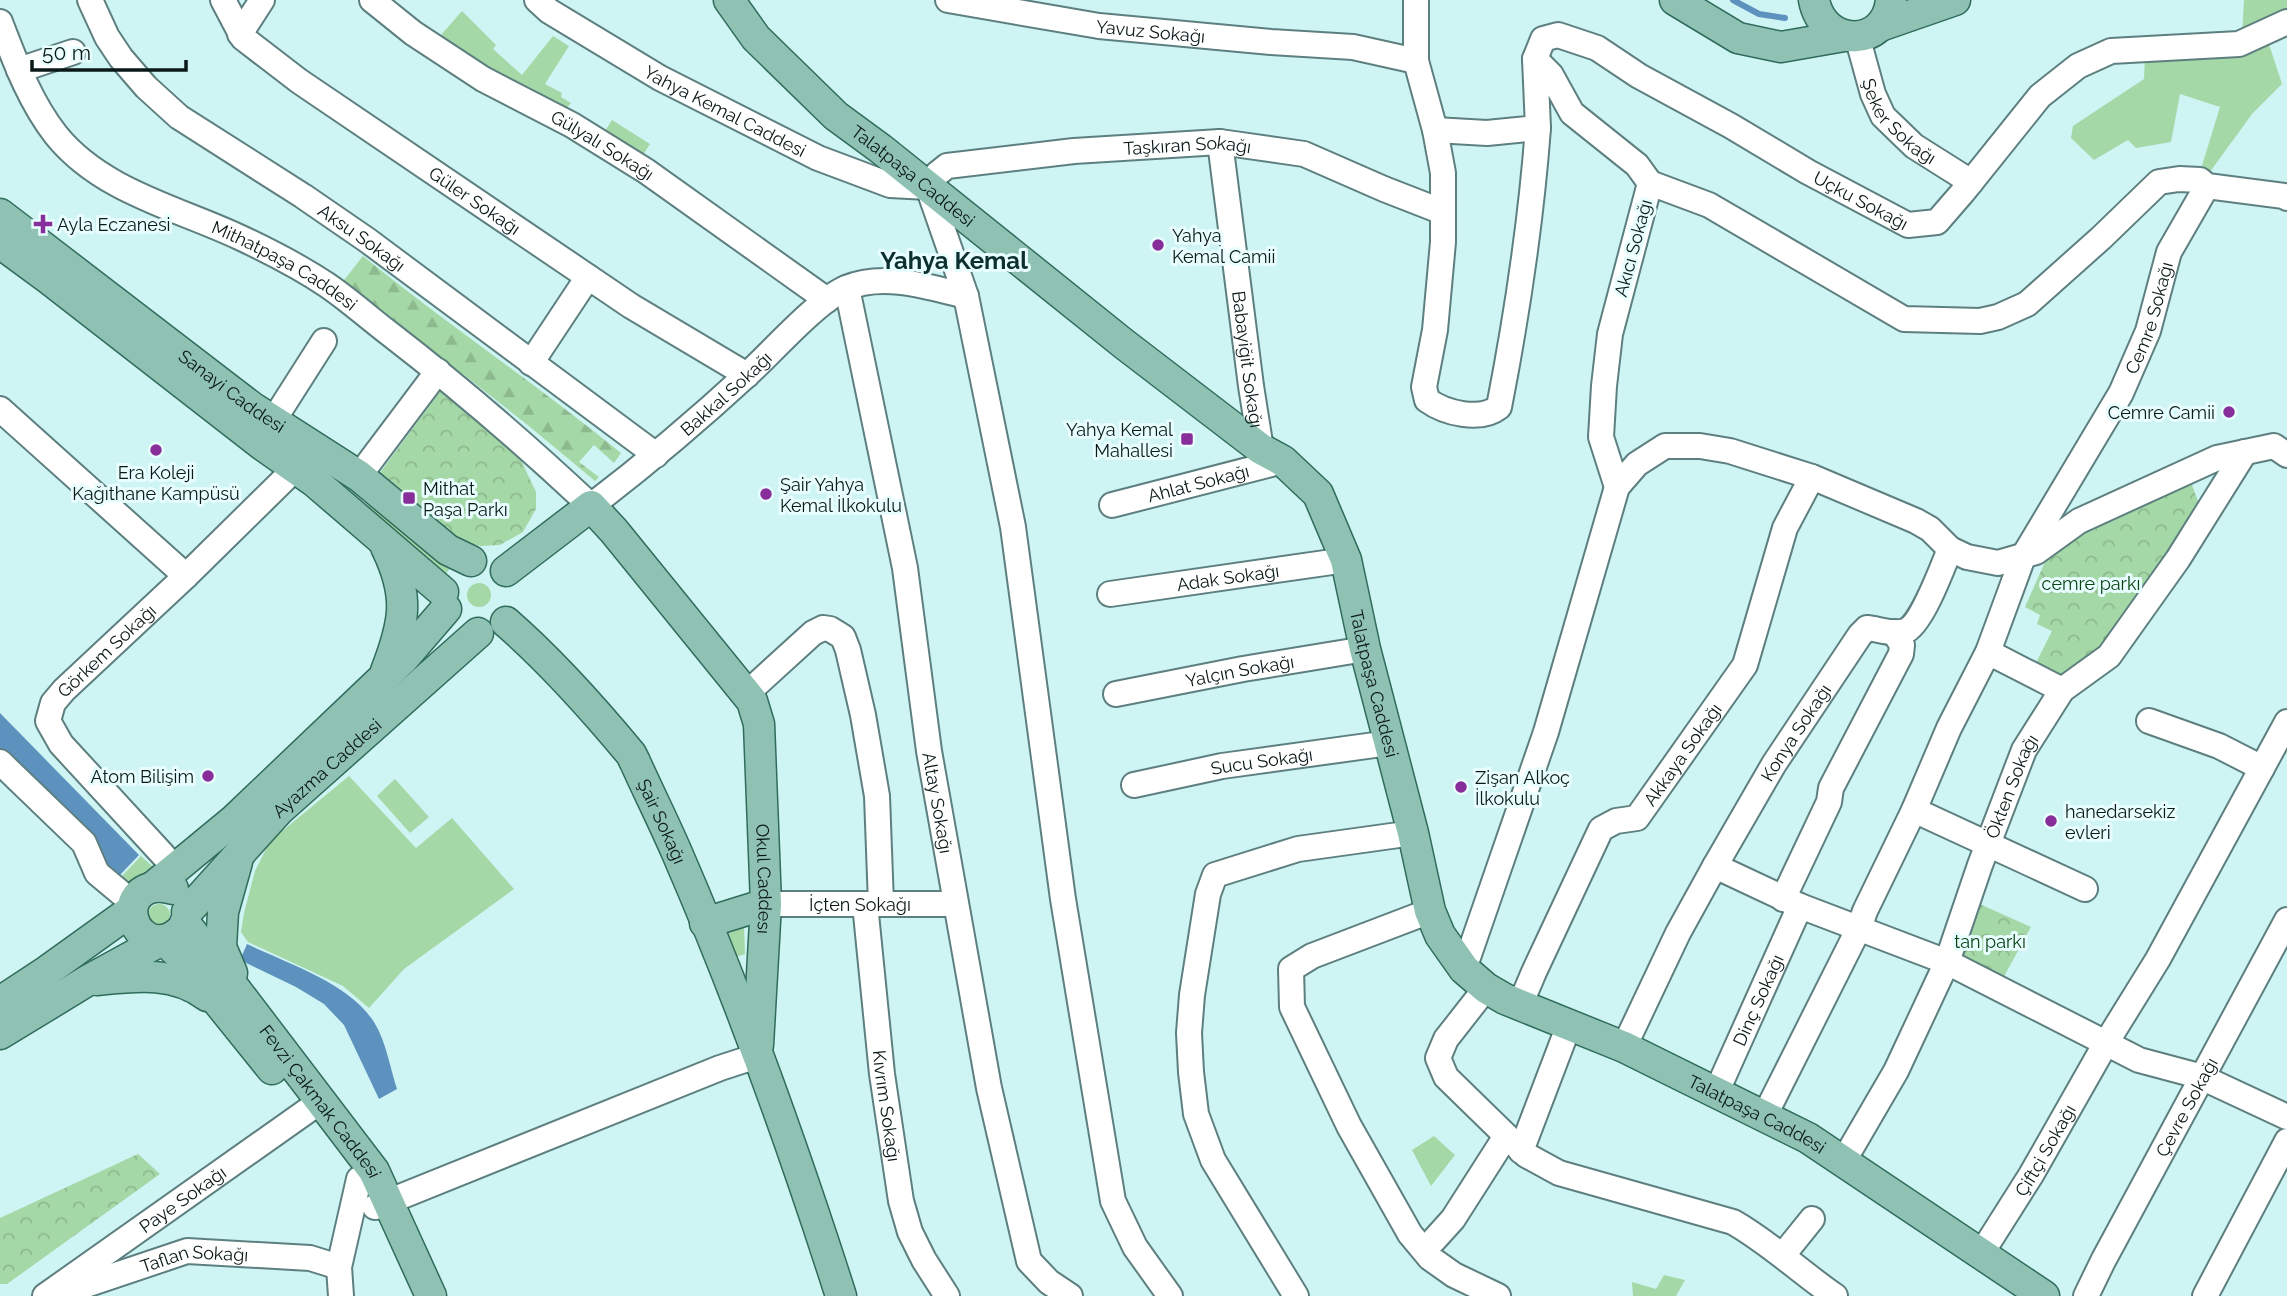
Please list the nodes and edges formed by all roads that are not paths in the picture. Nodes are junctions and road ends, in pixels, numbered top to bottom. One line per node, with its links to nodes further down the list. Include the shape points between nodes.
1 (90, 0): 35 (street, Aksu Sokağı, via 121,58 179,117 367,240)
2 (223, 0): 15 (street, Güler Sokağı)
3 (262, 0): 15 (street)
4 (372, 0): 32 (street, Gülyalı Sokağı, via 483,79 572,125)
5 (537, 0): 26 (street, Yahya Kemal Caddesi, via 660,78 818,158 890,185)
6 (729, 0): 26 (main road, Talatpaşa Caddesi, via 756,38 836,116)
7 (948, 0): 18 (street, Yavuz Sokağı, via 1099,26 1353,47)
8 (1416, 0): 18 (street)
9 (1675, 0): 14 (main road, via 1738,38 1781,47)
10 (1814, 0): 14 (main road, via 1816,11 1832,31)
11 (1955, 0): 14 (main road)
12 (0, 22): 19 (street, Mithatpaşa Caddesi)
13 (2287, 22): 24 (street, Uçku Sokağı, via 2239,44 2111,51 2078,66 2040,96)
14 (1868, 25): 24 (street, Şeker Sokağı, via 1873,94 1883,116 1914,146)
15 (240, 34): 31 (street, Güler Sokağı, via 299,81)
16 (73, 52): 19 (street)
17 (1535, 59): 20 (street); 23 (street, Akıcı Sokağı, via 1551,75 1572,113 1637,165); 24 (street, Uçku Sokağı, via 1544,39 1558,35 1597,48 1908,225 1937,222)
18 (1416, 61): 21 (street)
19 (19, 70): 36 (street, Mithatpaşa Caddesi, via 57,136 90,167 324,283)
20 (1538, 128): 21 (street, via 1487,133); 28 (street, via 1510,350 1499,407 1492,412 1472,415 1440,409 1427,400 1424,387 1436,317)
21 (1435, 130): 28 (street, via 1443,173)
22 (1220, 142): 26 (street, Taşkıran Sokağı, via 947,166); 28 (street, Taşkıran Sokağı, via 1304,154); 42 (street, Babayiğit Sokağı, via 1251,386)
23 (1650, 183): 25 (street, via 1709,205 1904,319 1980,321 2027,304 2159,182 2200,180); 47 (street, Akıcı Sokağı, via 1610,334 1604,386 1601,437)
24 (1971, 183)
25 (2207, 186): 27 (street); 52 (street, Cemre Sokağı, via 2169,252 2148,331 2121,393)
26 (928, 187): 33 (street); 42 (main road, Talatpaşa Caddesi)
27 (2287, 198)
28 (1443, 212)
29 (0, 214): 39 (main road, Sanayi Caddesi)
30 (0, 243): 44 (main road, Sanayi Caddesi, via 261,444)
31 (588, 277): 35 (street); 37 (street, Güler Sokağı)
32 (837, 294): 33 (street, via 871,283 909,283); 37 (street, Bakkal Sokağı); 84 (street, Altay Sokağı, via 905,568)
33 (966, 296): 125 (street, via 1013,527 1063,899 1113,1200 1135,1247)
34 (324, 341): 39 (street)
35 (531, 363): 41 (street, Aksu Sokağı)
36 (438, 371): 45 (street); 49 (street, Mithatpaşa Caddesi)
37 (747, 375): 41 (street, Bakkal Sokağı)
38 (0, 409): 56 (street)
39 (273, 421): 44 (main road, Sanayi Caddesi)
40 (2245, 452): 43 (street, via 2274,446); 52 (street, via 2217,458 2079,521); 65 (street, Ökten Sokağı, via 2178,559 2109,656)
41 (656, 455): 49 (street, Bakkal Sokağı)
42 (1272, 455): 48 (street, Ahlat Sokağı); 53 (main road, Talatpaşa Caddesi, via 1318,494)
43 (2287, 455)
44 (305, 458): 45 (main road, Sanayi Caddesi); 50 (main road, Sanayi Caddesi, via 315,482); 56 (street, Görkem Sokağı)
45 (359, 476): 54 (main road, Sanayi Caddesi, via 448,550)
46 (1812, 477): 47 (street, via 1730,451 1665,446 1637,464); 51 (street, via 1916,521); 95 (street, Akkaya Sokağı, via 1785,528 1745,665 1637,818 1601,829)
47 (1617, 487): 91 (street)
48 (1112, 505)
49 (591, 506): 55 (main road, Bakkal Sokağı); 66 (main road, Okul Caddesı)
50 (383, 541): 58 (main road, Sanayi Caddesi); 64 (main road, via 401,583 404,605)
51 (1950, 549): 52 (street, via 1967,558 1998,563); 60 (street, via 1918,621 1907,631)
52 (2023, 557): 63 (street, Cemre Sokağı)
53 (1346, 559): 57 (street, Adak Sokağı); 62 (main road, Talatpaşa Caddesi)
54 (471, 561): 55 (main road, via 496,563); 58 (main road, via 452,572)
55 (506, 571): 59 (main road, via 517,597)
56 (186, 576): 80 (street, Görkem Sokağı, via 64,690 48,721)
57 (1110, 594)
58 (444, 601): 61 (main road, via 452,621); 64 (main road, Ayazma Caddesi, via 403,659)
59 (506, 622): 61 (main road, via 488,633); 87 (main road, Şair Sokağı, via 584,698 631,754)
60 (1894, 632): 78 (street, Konya Sokağı, via 1867,628 1860,635 1774,764); 81 (street, Dinç Sokağı, via 1902,645 1901,654 1831,788)
61 (478, 633): 77 (main road, Ayazma Caddesi, via 279,810)
62 (1365, 649): 67 (street, Yalçın Sokağı); 70 (main road, Talatpaşa Caddesi)
63 (1988, 652): 65 (street); 74 (street, Cemre Sokağı)
64 (384, 677): 80 (main road, Ayazma Caddesi, via 234,820)
65 (2062, 690): 76 (street, Ökten Sokağı, via 2024,750)
66 (746, 694): 82 (main road, Okul Caddesı, via 759,724); 83 (street, Kıvrım Sokağı, via 813,633 830,629 843,638 877,796)
67 (1116, 694)
68 (2149, 721): 72 (street)
69 (2287, 722): 72 (street, Çiftçi Sokağı)
70 (1389, 743): 73 (street, Sucu Sokağı, via 1222,766); 75 (main road, Talatpaşa Caddesi)
71 (0, 762): 80 (street, via 84,843 97,873)
72 (2262, 768): 98 (street, Çiftçi Sokağı, via 2158,959)
73 (1134, 786)
74 (1914, 810): 76 (street); 88 (street, Cemre Sokağı)
75 (1413, 834): 85 (main road, Talatpaşa Caddesi); 126 (street, via 1298,849 1215,874 1208,894 1189,1033 1196,1114 1213,1160)
76 (1989, 844): 79 (street); 90 (street, Ökten Sokağı)
77 (239, 853): 89 (main road, Ayazma Caddesi); 94 (main road, via 223,912 221,947)
78 (1715, 866): 81 (street); 99 (street)
79 (2085, 889)
80 (148, 892): 89 (main road, via 163,886 180,895 185,903); 89 (main road, via 132,919 142,935); 93 (main road, Ayazma Caddesi)
81 (1792, 902): 88 (street); 102 (street, Dinç Sokağı)
82 (766, 904): 83 (street, İçten Sokağı); 87 (main road); 100 (main road, Okul Caddesı)
83 (873, 904): 84 (street, İçten Sokağı); 123 (street, Kıvrım Sokağı, via 882,1074 901,1201 915,1241)
84 (955, 904): 124 (street, Altay Sokağı, via 989,1088 1029,1261)
85 (1430, 911): 91 (main road, Talatpaşa Caddesi, via 1440,934); 127 (street, via 1312,956 1291,970 1292,1007 1349,1126 1410,1234 1430,1258 1454,1275)
86 (2287, 920): 101 (street, Çevre Sokağı)
87 (705, 923): 100 (main road, Şair Sokağı)
88 (1859, 928): 90 (street); 104 (street, Cemre Sokağı)
89 (174, 929): 92 (main road, Ayazma Caddesi); 94 (main road, Fevzi Çakmak Caddesi, via 181,957)
90 (1947, 962): 98 (street); 108 (street, Ökten Sokağı, via 1896,1072)
91 (1475, 979): 95 (main road, Talatpaşa Caddesi); 107 (street, via 1438,1058 1446,1077)
92 (86, 981): 94 (main road, via 157,976); 97 (main road, Ayazma Caddesi)
93 (0, 1002)
94 (231, 1002): 103 (main road, Fevzi Çakmak Caddesi)
95 (1520, 1005): 96 (main road, Talatpaşa Caddesi)
96 (1569, 1026): 99 (main road, Talatpaşa Caddesi); 107 (street)
97 (0, 1034)
98 (2106, 1043): 101 (street, via 2139,1060); 113 (street, Çiftçi Sokağı)
99 (1624, 1047): 102 (main road, Talatpaşa Caddesi)
100 (758, 1056): 110 (street); 122 (main road, Okul Caddesı)
101 (2203, 1077): 105 (street); 130 (street, Çevre Sokağı)
102 (1716, 1093): 104 (main road, Talatpaşa Caddesi)
103 (313, 1106): 109 (main road, Fevzi Çakmak Caddesi); 110 (main road, Fevzi Çakmak Caddesi, via 374,1171); 117 (street, Paye Sokağı)
104 (1765, 1115): 108 (main road, Talatpaşa Caddesi)
105 (2287, 1117)
106 (2287, 1141): 131 (street)
107 (1514, 1143): 112 (street); 114 (street, via 1559,1172 1732,1222)
108 (1843, 1162): 113 (main road, Talatpaşa Caddesi)
109 (359, 1179): 110 (main road, Fevzi Çakmak Caddesi); 115 (street)
110 (382, 1204): 120 (main road, Fevzi Çakmak Caddesi); 121 (main road, Fevzi Çakmak Caddesi)
111 (1812, 1219): 114 (street)
112 (1434, 1240)
113 (1981, 1254): 129 (main road, Talatpaşa Caddesi)
114 (1783, 1255): 128 (street)
115 (340, 1267): 116 (street, Taflan Sokağı, via 310,1258 187,1251); 119 (street)
116 (117, 1286): 118 (street, Taflan Sokağı)
117 (45, 1296)
118 (54, 1296)
119 (341, 1296)
120 (414, 1296)
121 (431, 1296)
122 (841, 1296)
123 (947, 1296)
124 (1070, 1296)
125 (1170, 1296)
126 (1296, 1296)
127 (1498, 1296)
128 (1835, 1296)
129 (2044, 1296)
130 (2086, 1296)
131 (2205, 1296)

